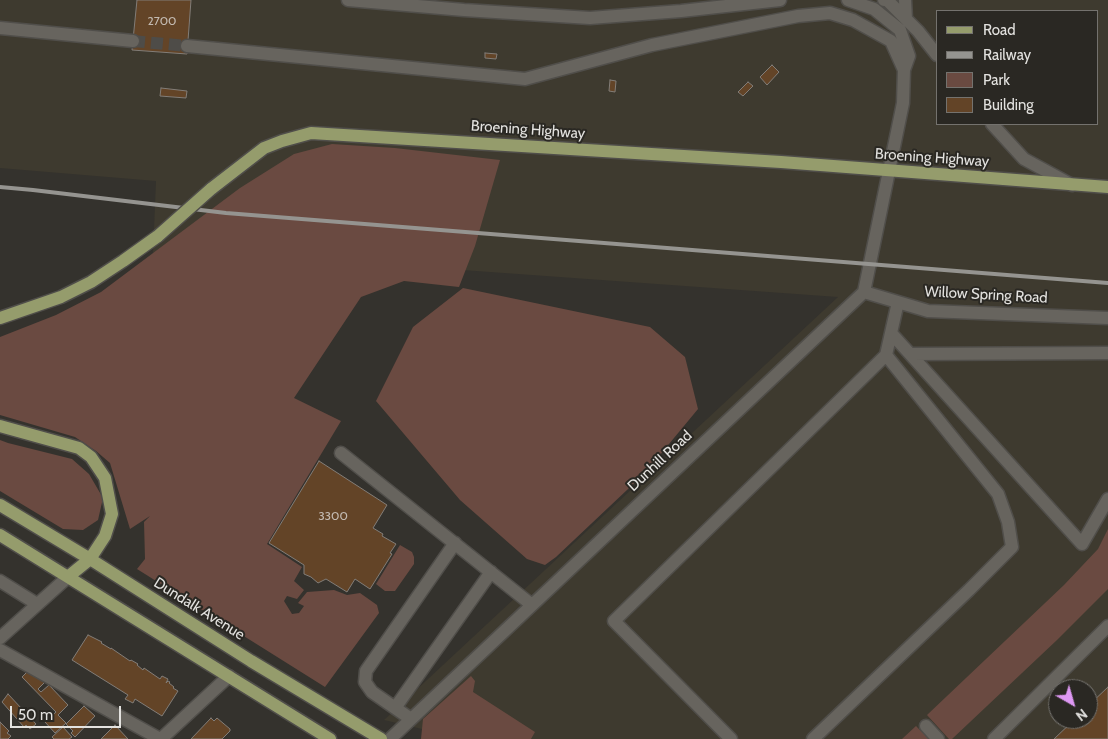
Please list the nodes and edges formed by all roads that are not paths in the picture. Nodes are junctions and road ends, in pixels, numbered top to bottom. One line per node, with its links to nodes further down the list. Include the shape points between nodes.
1 (348, 0): 8 (street, via 590,18)
2 (700, 0): 8 (street)
3 (780, 0): 8 (street)
4 (848, 0): 9 (street)
5 (880, 0): 9 (street)
6 (884, 0): 9 (street)
7 (905, 0): 9 (street)
8 (681, 11)
9 (903, 24): 13 (street, via 918,31); 14 (street, via 909,56)
10 (0, 28): 11 (street)
11 (133, 41)
12 (187, 46): 14 (street, via 525,79 652,45 798,16 830,13 852,20 891,42)
13 (936, 53)
14 (904, 70): 16 (street, via 903,103)
15 (993, 125): 17 (street, via 1024,159)
16 (888, 171): 17 (main road, Broening Highway); 19 (street); 21 (main road, Broening Highway, bridge, via 311,133 264,148 158,236 91,282 60,297)
17 (1072, 185): 18 (main road, Broening Highway)
18 (1108, 188)
19 (864, 292): 20 (street, Willow Spring Road); 38 (street, Dunhill Road)
20 (898, 302): 22 (street, Willow Spring Road, via 928,311); 23 (street)
21 (0, 318)
22 (1108, 318)
23 (891, 333): 25 (street); 26 (street)
24 (1108, 353): 25 (street)
25 (910, 354): 29 (street, via 1082,544)
26 (886, 355): 50 (street, via 614,620); 51 (street, via 998,494 1008,522 1012,547)
27 (0, 426): 33 (main road, via 80,448 99,468 105,478 112,514 105,536)
28 (341, 453): 32 (street)
29 (1108, 499)
30 (0, 505): 33 (main road, Dundalk Avenue)
31 (0, 535): 35 (main road)
32 (454, 543): 34 (street); 43 (street, via 366,671 365,682 372,692)
33 (90, 559): 35 (main road); 48 (main road, Dundalk Avenue)
34 (491, 572): 38 (street); 43 (street)
35 (69, 576): 37 (street); 42 (main road)
36 (0, 581): 37 (street)
37 (36, 604): 40 (street)
38 (532, 605): 44 (street, Dunhill Road)
39 (1108, 626): 53 (street)
40 (0, 638)
41 (0, 650): 46 (street)
42 (229, 676): 46 (street); 47 (main road)
43 (395, 708): 44 (street)
44 (411, 719): 49 (street, Dunhill Road)
45 (926, 726): 52 (street)
46 (160, 739)
47 (330, 739)
48 (381, 739)
49 (390, 739)
50 (731, 739)
51 (813, 739)
52 (938, 739)
53 (994, 739)

